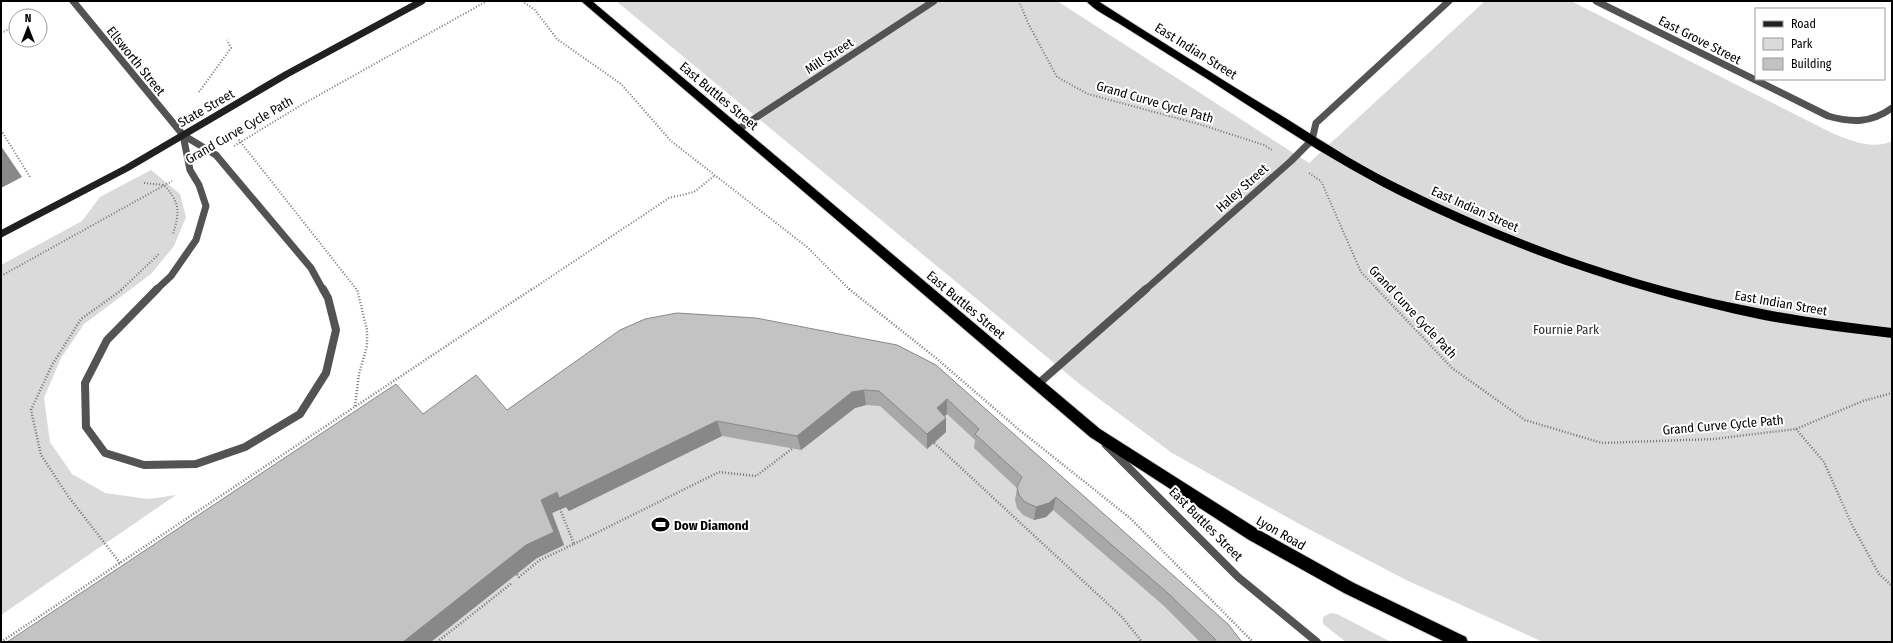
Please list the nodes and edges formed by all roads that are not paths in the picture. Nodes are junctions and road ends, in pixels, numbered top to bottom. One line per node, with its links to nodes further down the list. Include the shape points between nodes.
1 (73, 1): 10 (street, Ellsworth Street)
2 (422, 1): 10 (street, State Street, via 287,74)
3 (586, 1): 9 (highway, East Buttles Street)
4 (934, 1): 9 (street, Mill Street)
5 (1091, 1): 11 (highway, East Indian Street)
6 (1449, 1): 11 (street, Haley Street, via 1316,123)
7 (1596, 1): 8 (street, East Grove Street, via 1818,112 1842,121 1874,118)
8 (1892, 108)
9 (737, 130): 14 (highway, East Buttles Street)
10 (183, 136): 10 (street, via 190,170 199,185 206,206 196,240 171,276 107,340 85,383 86,427 105,453 144,465 196,464 245,447 300,414 326,373 336,330 328,298 311,268 216,155); 12 (street, State Street)
11 (1312, 140): 13 (highway, East Indian Street, via 1396,188 1459,218 1519,244 1589,269 1678,296 1764,315); 14 (street, Haley Street)
12 (1, 234)
13 (1892, 333)
14 (1038, 384): 15 (highway, East Buttles Street)
15 (1094, 433): 16 (street, East Buttles Street, via 1238,577); 17 (highway, Lyon Road, via 1254,535 1349,588)
16 (1317, 642)
17 (1461, 642)

